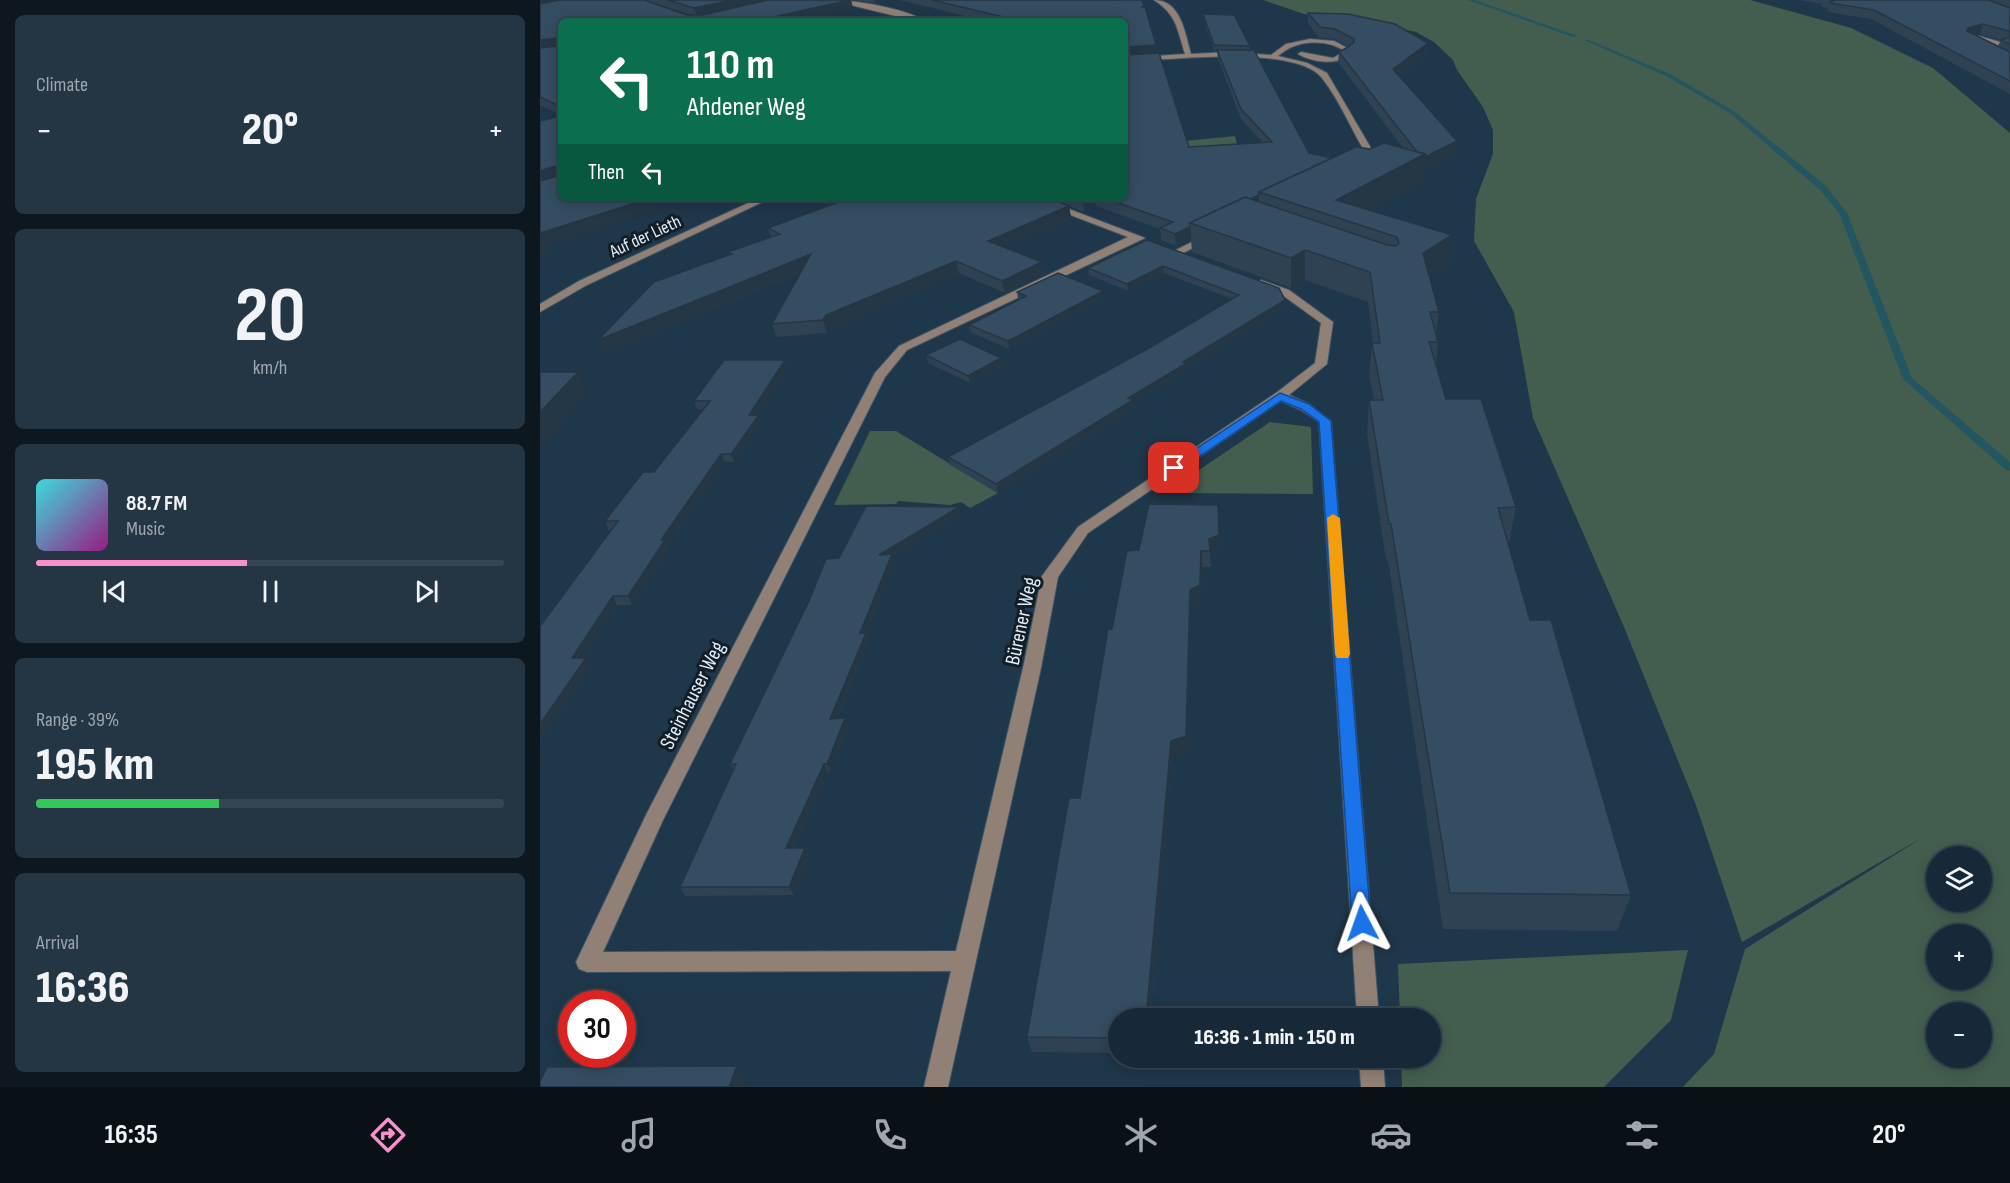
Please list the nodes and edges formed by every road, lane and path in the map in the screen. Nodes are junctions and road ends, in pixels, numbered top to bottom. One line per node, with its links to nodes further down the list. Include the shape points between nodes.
1 (833, 0): 3 (street)
2 (1157, 0): 7 (street, via 1173,10)
3 (913, 18)
4 (1985, 49): 6 (street)
5 (1292, 52): 8 (street, via 1331,60 1342,58 1349,51 1333,44 1305,42 1283,47)
6 (1993, 53)
7 (1189, 57): 8 (street); 9 (street)
8 (1273, 57): 10 (street, via 1312,66 1324,75 1368,150 1363,161)
9 (1128, 60)
10 (1354, 167)
11 (760, 201): 18 (street, Auf der Lieth, via 583,283)
12 (1039, 201): 14 (street)
13 (1216, 233): 15 (street)
14 (1136, 237): 15 (street); 20 (street, Steinhauser Weg, via 903,348 879,376 654,819 587,962)
15 (1168, 248): 16 (street)
16 (1197, 259)
17 (1245, 277): 19 (street, Bürener Weg, via 1285,292 1326,322 1321,364)
18 (540, 309)
19 (1280, 396): 20 (street, Bürener Weg, via 1083,530 1050,576); 21 (street, via 1305,406 1325,421)
20 (965, 961): 23 (street, Bürener Weg)
21 (1367, 1008)
22 (1372, 1068): 24 (street)
23 (936, 1087)
24 (1373, 1087)

